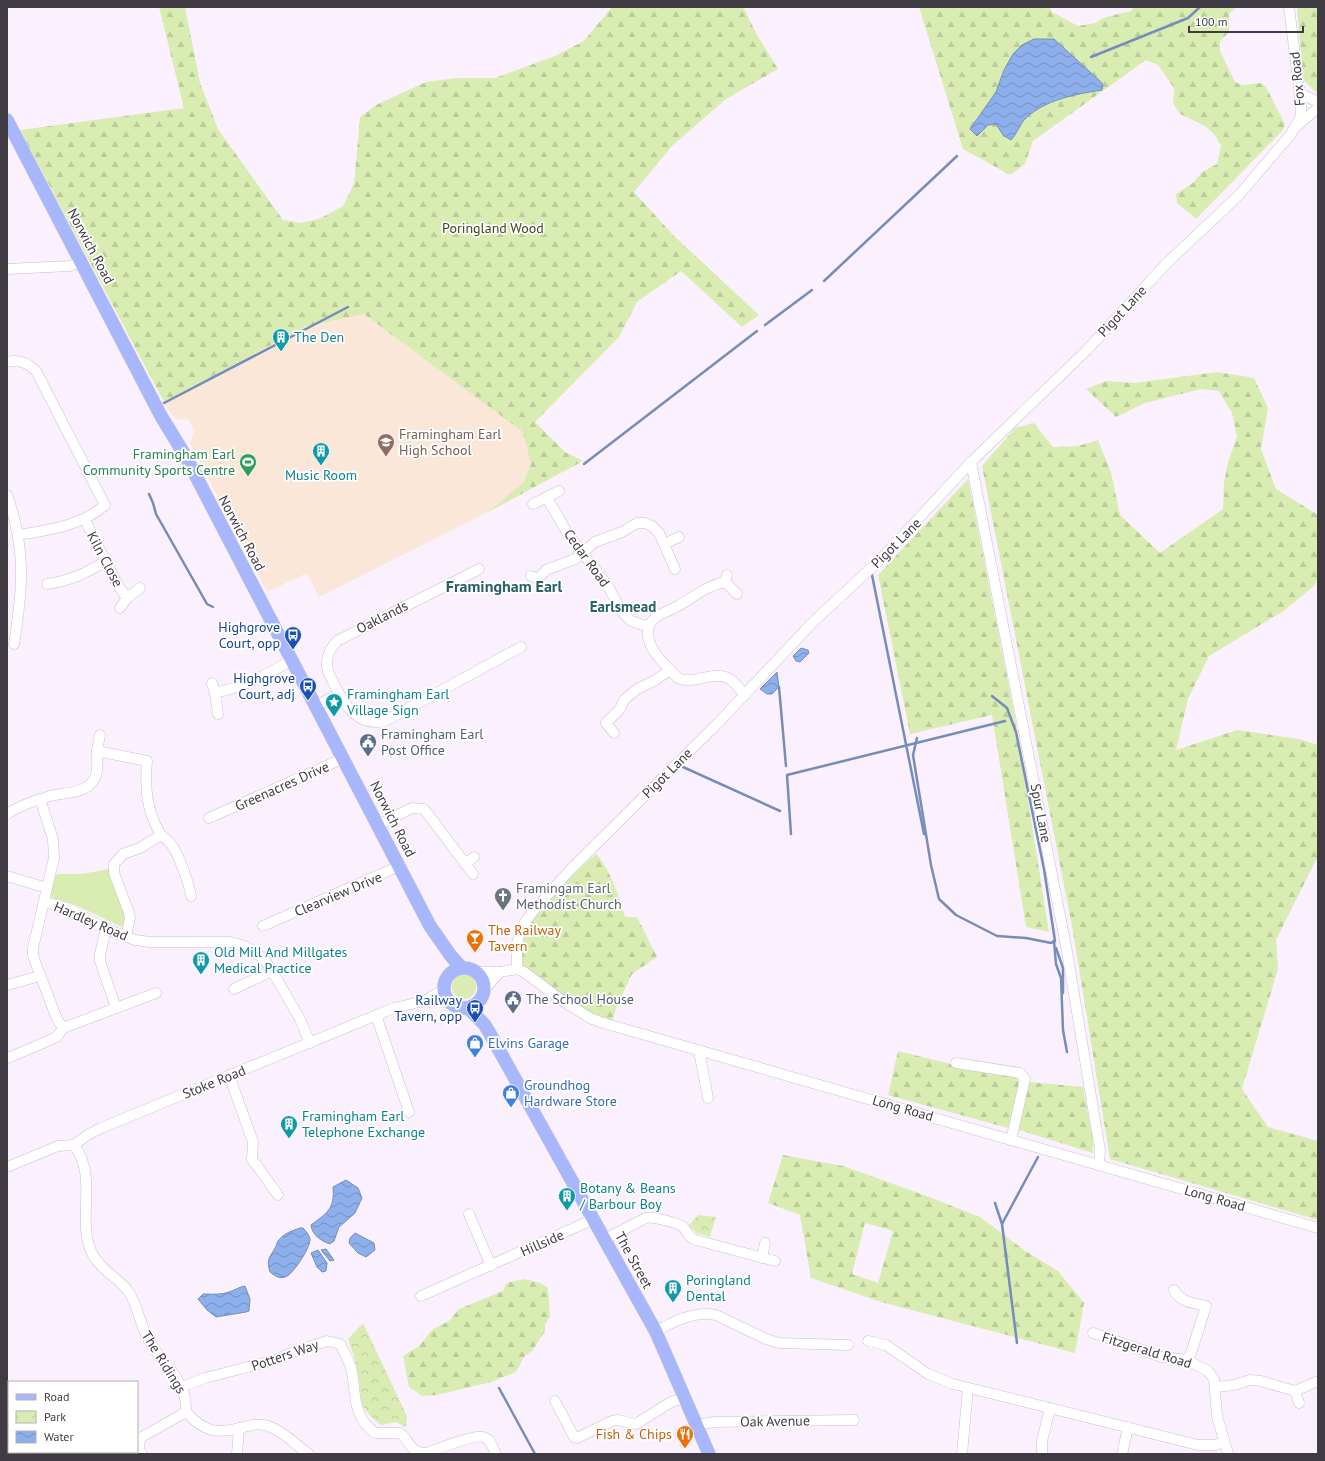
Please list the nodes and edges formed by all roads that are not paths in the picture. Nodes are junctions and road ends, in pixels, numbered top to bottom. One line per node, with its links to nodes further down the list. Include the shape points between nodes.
1 (1289, 7): 2 (street, Fox Road, via 1296,74)
2 (1301, 94): 3 (street); 6 (street, Fox Road)
3 (1318, 102)
4 (1318, 108): 6 (street)
5 (7, 120): 7 (main road, Norwich Road)
6 (1297, 126): 10 (street, Pigot Lane, via 1239,195 1166,264 1087,350)
7 (82, 261): 8 (street, via 70,266); 32 (main road, Norwich Road)
8 (7, 269)
9 (7, 362): 15 (street, via 14,360 28,363 36,371 106,505)
10 (971, 462): 35 (street, Pigot Lane, via 917,522 813,622); 86 (street, Spur Lane, via 1066,946 1100,1150)
11 (559, 491): 13 (street)
12 (7, 495): 16 (street)
13 (546, 498): 14 (street); 19 (street, Cedar Road)
14 (533, 504)
15 (85, 520): 16 (street, via 52,530); 20 (street, Kiln Close)
16 (18, 535): 30 (street, via 22,586)
17 (679, 538): 18 (street)
18 (664, 544): 19 (street, via 652,526 638,523 594,542); 22 (street)
19 (581, 552): 23 (street, via 575,559 546,570); 29 (street, Cedar Road, via 606,583 622,612 631,621)
20 (106, 561): 24 (street, via 85,574 67,581); 27 (street, Kiln Close)
21 (479, 569): 34 (street, Oaklands, via 337,641 330,650 327,666)
22 (675, 569)
23 (537, 579)
24 (47, 584)
25 (140, 588): 27 (street, Kiln Close)
26 (737, 594): 29 (street, via 726,579 658,616)
27 (127, 598): 28 (street, Kiln Close)
28 (120, 608)
29 (649, 627): 33 (street, via 650,643)
30 (14, 644)
31 (521, 647): 34 (street, Oaklands, via 385,721 367,722 356,716)
32 (291, 660): 36 (main road, Norwich Road); 37 (street, via 242,685 214,688)
33 (670, 670): 35 (street, via 683,681 723,676 730,679); 38 (street, via 637,689 624,700 620,709 603,721)
34 (339, 694): 36 (street)
35 (744, 695): 60 (street, Pigot Lane, via 569,871 531,914 521,928 517,944)
36 (316, 706): 41 (main road, Norwich Road)
37 (218, 714)
38 (614, 732)
39 (100, 735): 40 (street)
40 (97, 751): 42 (street, via 96,776 92,782 77,792); 46 (street, via 147,761 147,804)
41 (344, 758): 44 (street, Greenacres Drive); 45 (main road, Norwich Road)
42 (40, 799): 43 (street); 52 (street, via 54,849)
43 (7, 814)
44 (209, 818)
45 (378, 825): 48 (street, via 412,808 424,809); 49 (main road, Norwich Road)
46 (161, 835): 53 (street, via 171,844 190,885); 57 (street, via 140,848 123,854 114,864 114,873 130,918)
47 (474, 857): 48 (street)
48 (465, 864): 50 (street)
49 (399, 866): 55 (street, Clearview Drive); 58 (main road, Norwich Road)
50 (473, 874)
51 (7, 876): 52 (street)
52 (47, 888): 54 (street)
53 (191, 896)
54 (44, 902): 56 (street, Hardley Road, via 68,908); 64 (street, via 33,948 34,961)
55 (264, 926)
56 (106, 929): 57 (street, Hardley Road); 72 (street, via 100,961)
57 (126, 936): 61 (street, Hardley Road, via 150,942 242,944 260,956)
58 (438, 938): 59 (main road, Norwich Road); 65 (main road, Norwich Road, via 446,967)
59 (462, 968): 62 (main road); 65 (main road, via 452,972)
60 (517, 969): 63 (street); 78 (street, Long Road, via 532,976 564,1002 592,1019)
61 (272, 971): 67 (street); 77 (street, Hardley Road, via 300,1019)
62 (476, 972): 63 (street); 69 (main road, The Street, via 481,977)
63 (500, 972): 69 (street)
64 (40, 976): 66 (street); 76 (street)
65 (445, 983): 70 (street, Stoke Road); 71 (main road, via 445,996)
66 (7, 986)
67 (234, 989)
68 (156, 993): 72 (street)
69 (482, 995): 73 (main road); 75 (main road, The Street)
70 (424, 1001): 71 (street, Stoke Road); 74 (street, Stoke Road)
71 (450, 1002): 73 (main road, The Street)
72 (116, 1008): 76 (street)
73 (468, 1008): 75 (main road, The Street)
74 (376, 1015): 77 (street, Stoke Road); 83 (street)
75 (484, 1024): 90 (main road, The Street)
76 (63, 1028): 79 (street, via 57,1037)
77 (310, 1043): 81 (street, Stoke Road)
78 (699, 1051): 82 (street); 84 (street, Long Road)
79 (8, 1058)
80 (956, 1063): 84 (street, via 1020,1073 1025,1079)
81 (229, 1075): 85 (street, Stoke Road, via 101,1128); 88 (street, via 253,1142 252,1159)
82 (708, 1098)
83 (409, 1112)
84 (1011, 1140): 86 (street, Long Road)
85 (74, 1145): 87 (street, Stoke Road, via 58,1146); 105 (street, The Ridings, via 81,1154 84,1169 87,1196 85,1222 91,1251 99,1263 128,1291 150,1344)
86 (1099, 1165): 91 (street, Long Road)
87 (7, 1167)
88 (278, 1195)
89 (469, 1214): 96 (street)
90 (594, 1220): 92 (main road, The Street); 96 (street, Hillside)
91 (1318, 1228)
92 (605, 1239): 94 (street, via 652,1217 683,1227 690,1239); 99 (main road, The Street)
93 (765, 1244): 94 (street)
94 (762, 1258): 95 (street)
95 (775, 1261)
96 (491, 1266): 98 (street, Hillside)
97 (1174, 1290): 103 (street, via 1182,1300 1210,1308)
98 (421, 1296)
99 (656, 1332): 102 (street, via 669,1323 711,1314 772,1341); 109 (main road, The Street)
100 (1094, 1333): 103 (street, Fitzgerald Road, via 1162,1357)
101 (868, 1341): 107 (street, via 886,1345 937,1379)
102 (848, 1345)
103 (1187, 1360): 106 (street, Fitzgerald Road, via 1208,1371)
104 (1318, 1381): 108 (street)
105 (182, 1387): 113 (street, The Ridings, via 186,1398); 119 (street, Potters Way, via 205,1378 275,1360 327,1341 340,1344 347,1355 352,1372 359,1415 367,1427 375,1433 400,1433 407,1438 410,1447 418,1453)
106 (1216, 1387): 108 (street, via 1261,1380); 118 (street, via 1215,1407)
107 (968, 1388): 112 (street); 125 (street)
108 (1295, 1391): 111 (street)
109 (685, 1398): 110 (street, via 671,1402 636,1424 612,1421 577,1438 574,1437); 115 (main road, The Street)
110 (555, 1401)
111 (1299, 1403)
112 (1050, 1408): 116 (street); 126 (street, via 1042,1441)
113 (186, 1412): 117 (street, The Ridings, via 195,1422 208,1430 221,1432); 120 (street, via 140,1438 139,1450)
114 (854, 1420): 115 (street, Oak Avenue, via 714,1422)
115 (696, 1425): 124 (main road, The Street)
116 (1128, 1427): 118 (street, via 1198,1446); 127 (street)
117 (239, 1428): 121 (street); 122 (street, The Ridings, via 256,1424 268,1426)
118 (1224, 1442): 128 (street)
119 (426, 1453): 123 (street, Potters Way, via 474,1436 484,1437 491,1442)
120 (142, 1454)
121 (237, 1454)
122 (309, 1454)
123 (496, 1454)
124 (708, 1454)
125 (962, 1454)
126 (1042, 1454)
127 (1122, 1454)
128 (1228, 1454)

